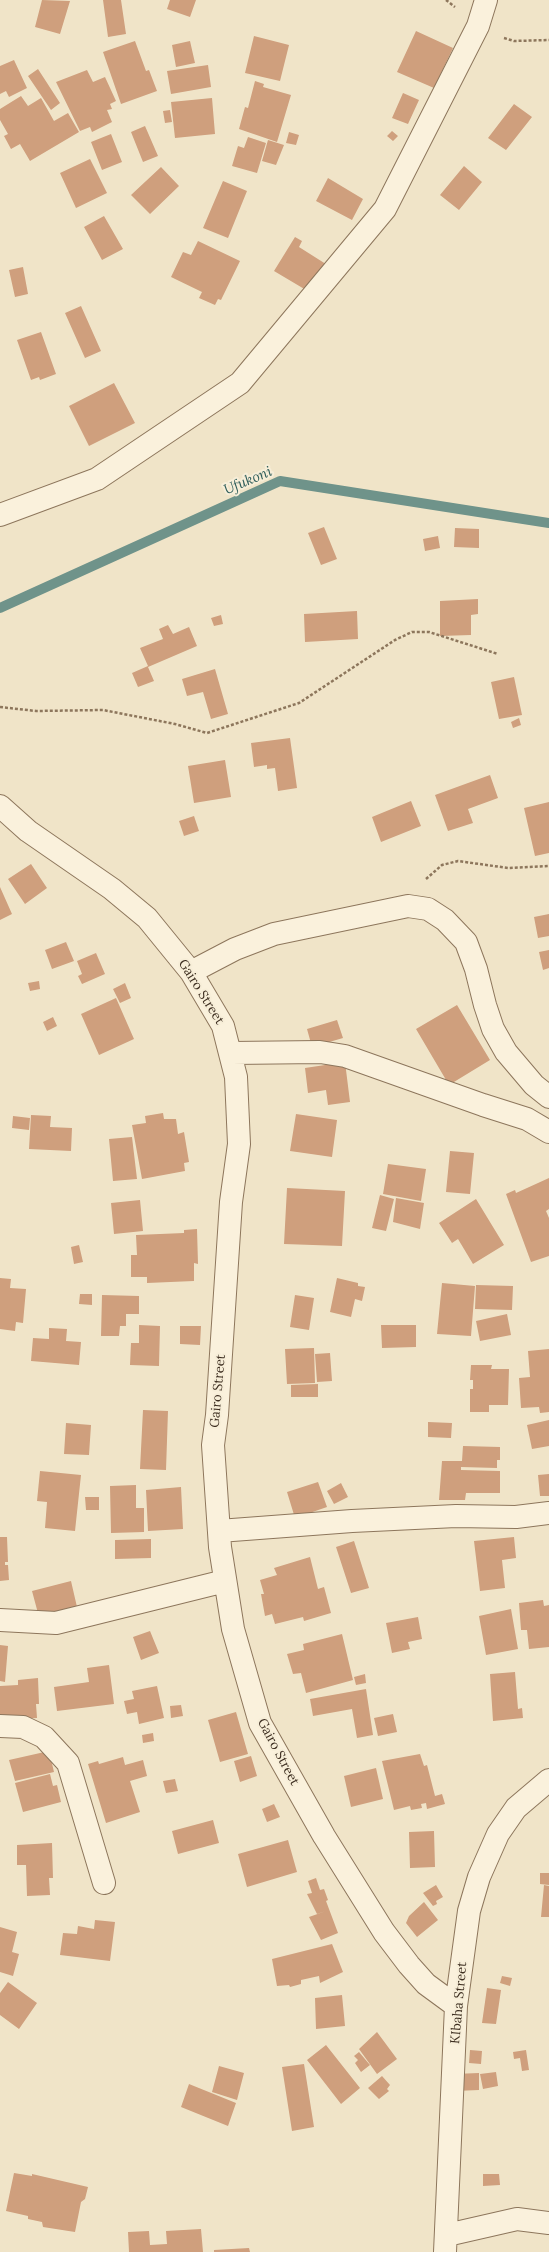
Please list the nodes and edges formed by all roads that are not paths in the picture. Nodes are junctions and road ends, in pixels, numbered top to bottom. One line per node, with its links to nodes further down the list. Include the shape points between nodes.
1 (486, 0): 2 (street, via 478,26 385,208 240,384 97,479)
2 (0, 515)
3 (0, 806): 4 (street, Gairo Street, via 28,831 112,889 146,918)
4 (191, 972): 5 (street, Gairo Street, via 223,1026); 6 (street, via 235,949 274,934 408,906 428,909 445,920 466,942 485,1005 506,1052)
5 (232, 1054): 7 (street, via 320,1052 345,1056 527,1119); 9 (street, Gairo Street, via 237,1092 239,1144 231,1202 213,1445)
6 (548, 1098)
7 (549, 1132)
8 (549, 1513): 9 (street, via 516,1517 456,1516 352,1521)
9 (219, 1531): 10 (street, Gairo Street)
10 (225, 1581): 11 (street, via 56,1623); 15 (street, Gairo Street, via 232,1629 260,1723 324,1836 384,1932 426,1984)
11 (0, 1620)
12 (0, 1726): 14 (street, via 23,1727 44,1736 68,1762)
13 (549, 1780): 15 (street, KIbaha Street, via 516,1808 498,1834 479,1877 469,1911)
14 (104, 1883)
15 (456, 2006): 17 (street, KIbaha Street)
16 (549, 2223): 17 (street, via 517,2219)
17 (446, 2244)

